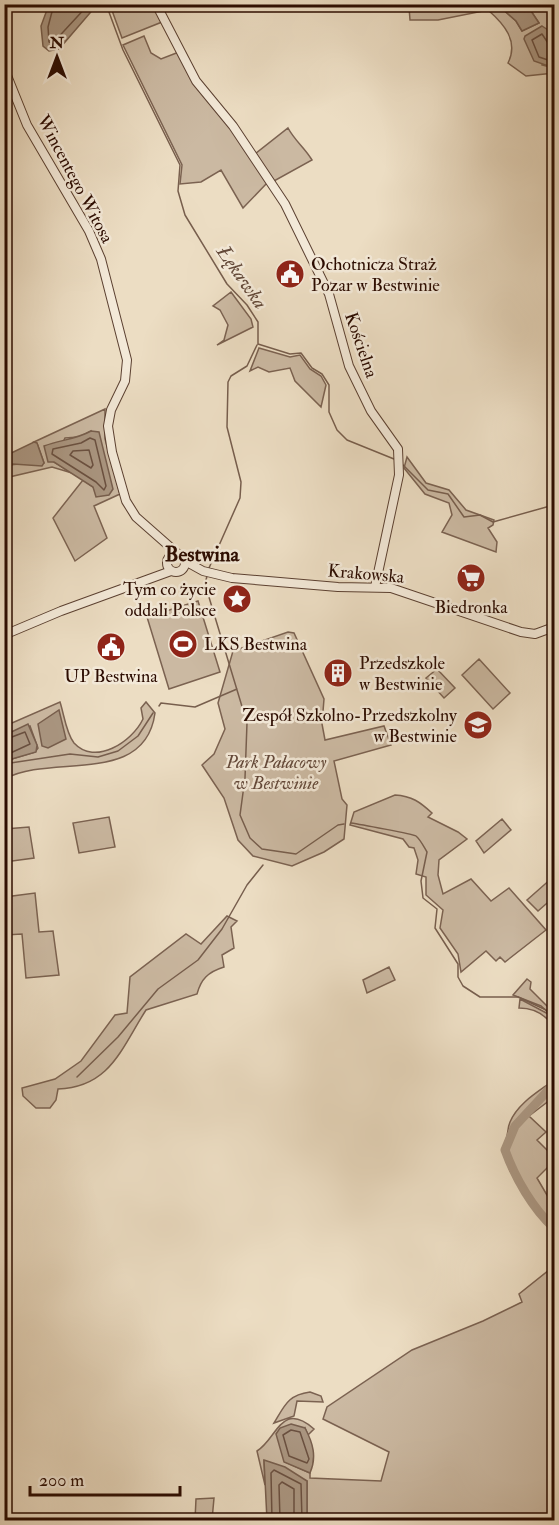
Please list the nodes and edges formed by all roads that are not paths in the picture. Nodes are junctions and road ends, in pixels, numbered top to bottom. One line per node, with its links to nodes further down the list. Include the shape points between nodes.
1 (156, 4): 11 (street, Kościelna, via 196,81 285,204 328,294 349,366 371,411 398,448 400,462)
2 (4, 68): 3 (street, Wincentego Witosa, via 27,125 98,252 127,360 124,381 108,420 110,444 130,510)
3 (158, 538): 4 (street, Wincentego Witosa); 5 (street, Wincentego Witosa)
4 (178, 554): 5 (street); 6 (street)
5 (167, 561): 7 (street); 10 (street)
6 (185, 561): 8 (street); 9 (street, Krakowska)
7 (171, 571): 8 (street); 10 (street)
8 (181, 571): 9 (street, Krakowska)
9 (207, 572): 11 (street, Krakowska, via 258,581)
10 (144, 579): 13 (street)
11 (375, 587): 12 (street, Krakowska, via 406,591 521,632 535,634)
12 (555, 627)
13 (4, 635)
14 (4, 1406): 15 (street)
15 (4, 1471)

